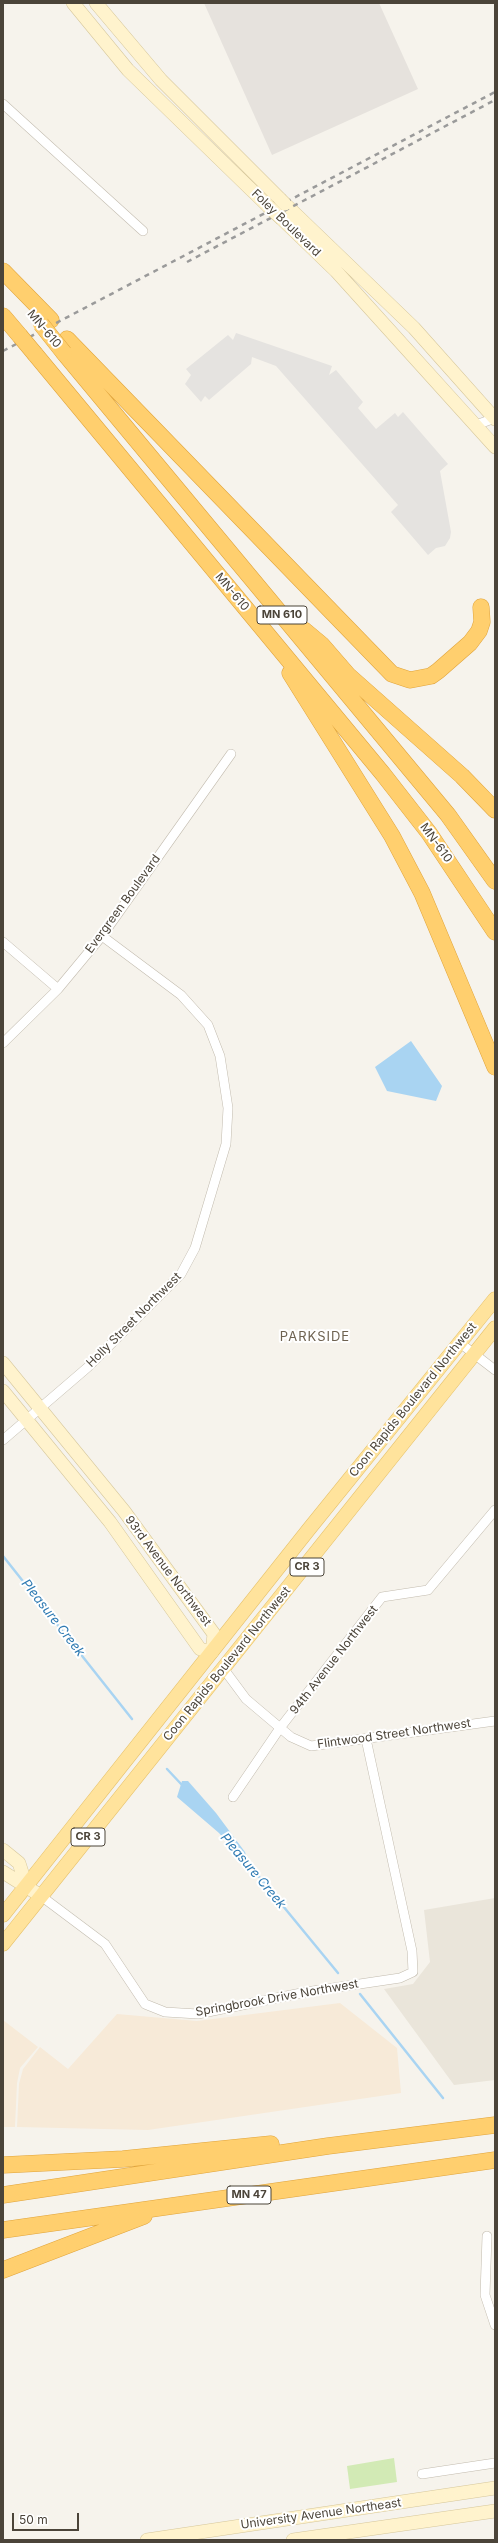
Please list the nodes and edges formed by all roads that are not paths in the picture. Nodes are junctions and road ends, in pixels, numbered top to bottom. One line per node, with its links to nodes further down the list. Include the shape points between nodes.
1 (96, 3): 5 (main road, Foley Boulevard, bridge, via 162,80 280,199)
2 (73, 4): 5 (main road, Foley Boulevard, bridge, via 128,70 268,206)
3 (3, 104): 4 (street)
4 (143, 231)
5 (341, 267): 11 (main road, Foley Boulevard, via 422,337); 12 (main road, Foley Boulevard)
6 (3, 271): 9 (highway)
7 (3, 279): 9 (highway, MN-610 / MN 610)
8 (3, 316): 16 (highway, MN-610 / MN 610, bridge)
9 (46, 322): 10 (highway, MN-610 / MN 610, bridge)
10 (66, 346): 14 (highway, MN-610 / MN 610); 15 (highway, via 392,674 410,680 431,676 438,671 470,643 479,631 482,622)
11 (495, 418): 12 (street)
12 (476, 425): 13 (main road, Foley Boulevard)
13 (495, 447)
14 (274, 605): 18 (highway, via 322,645 348,674); 21 (highway, MN-610 / MN 610, via 448,815)
15 (481, 607)
16 (257, 621): 22 (highway, MN-610 / MN 610, via 429,833); 27 (highway, via 392,836 422,893)
17 (231, 754): 23 (street, Evergreen Boulevard)
18 (462, 776): 19 (highway); 20 (highway)
19 (495, 802)
20 (495, 810)
21 (495, 881)
22 (495, 932)
23 (102, 936): 25 (street, Evergreen Boulevard); 35 (street, Holly Street Northwest, via 181,995 200,1013 208,1025 220,1056 229,1130 195,1248 181,1274 88,1367)
24 (3, 942): 25 (street)
25 (58, 989): 26 (street, Evergreen Boulevard)
26 (3, 1043)
27 (495, 1067)
28 (495, 1299): 30 (main road, Coon Rapids Boulevard Northwest / CR 3)
29 (495, 1328): 31 (main road, Coon Rapids Boulevard Northwest / CR 3)
30 (460, 1343): 31 (street); 39 (main road, Coon Rapids Boulevard Northwest / CR 3)
31 (474, 1354): 33 (street); 40 (main road, Coon Rapids Boulevard Northwest / CR 3)
32 (3, 1363): 35 (main road, 93rd Avenue Northwest)
33 (495, 1370)
34 (3, 1391): 36 (main road, 93rd Avenue Northwest)
35 (41, 1408): 36 (street, Holly Street Northwest); 39 (main road, 93rd Avenue Northwest, via 124,1511 214,1634)
36 (27, 1420): 37 (street, Holly Street Northwest); 39 (main road, 93rd Avenue Northwest, via 110,1522 200,1649)
37 (3, 1440)
38 (495, 1510): 42 (street, 94th Avenue Northwest, via 428,1590 382,1597)
39 (212, 1652): 40 (main road, Flintwood Street Northwest); 47 (main road, Coon Rapids Boulevard Northwest / CR 3)
40 (223, 1668): 42 (street, Flintwood Street Northwest, via 246,1699); 48 (main road, Coon Rapids Boulevard Northwest / CR 3)
41 (495, 1721): 43 (street, Flintwood Street Northwest)
42 (280, 1728): 43 (street, Flintwood Street Northwest, via 291,1737 311,1746); 44 (street, 94th Avenue Northwest)
43 (366, 1739): 48 (street, Springbrook Drive Northwest, via 412,1951 413,1972 400,1978 306,1992 198,2014 165,2012 145,2004 105,1944)
44 (233, 1797)
45 (3, 1850): 47 (main road, via 19,1863)
46 (3, 1872): 47 (main road, Springbrook Drive Northwest)
47 (26, 1885): 48 (main road, Springbrook Drive Northwest); 49 (main road, Coon Rapids Boulevard Northwest / CR 3)
48 (41, 1896): 50 (main road, Coon Rapids Boulevard Northwest / CR 3)
49 (3, 1915)
50 (3, 1944)
51 (495, 2125): 52 (highway)
52 (328, 2146): 54 (highway, via 295,2141 123,2159); 55 (highway)
53 (495, 2160): 56 (highway, MN 47)
54 (3, 2165)
55 (3, 2195)
56 (170, 2206): 57 (highway, MN 47); 59 (highway)
57 (3, 2230)
58 (487, 2236): 60 (street, via 485,2295)
59 (3, 2270)
60 (495, 2325)
61 (495, 2463): 62 (street)
62 (422, 2474)
63 (495, 2488): 66 (main road, University Avenue Northeast)
64 (495, 2511): 65 (main road, University Avenue Northeast)
65 (337, 2537): 67 (main road, University Avenue Northeast)
66 (147, 2540)
67 (292, 2540)

